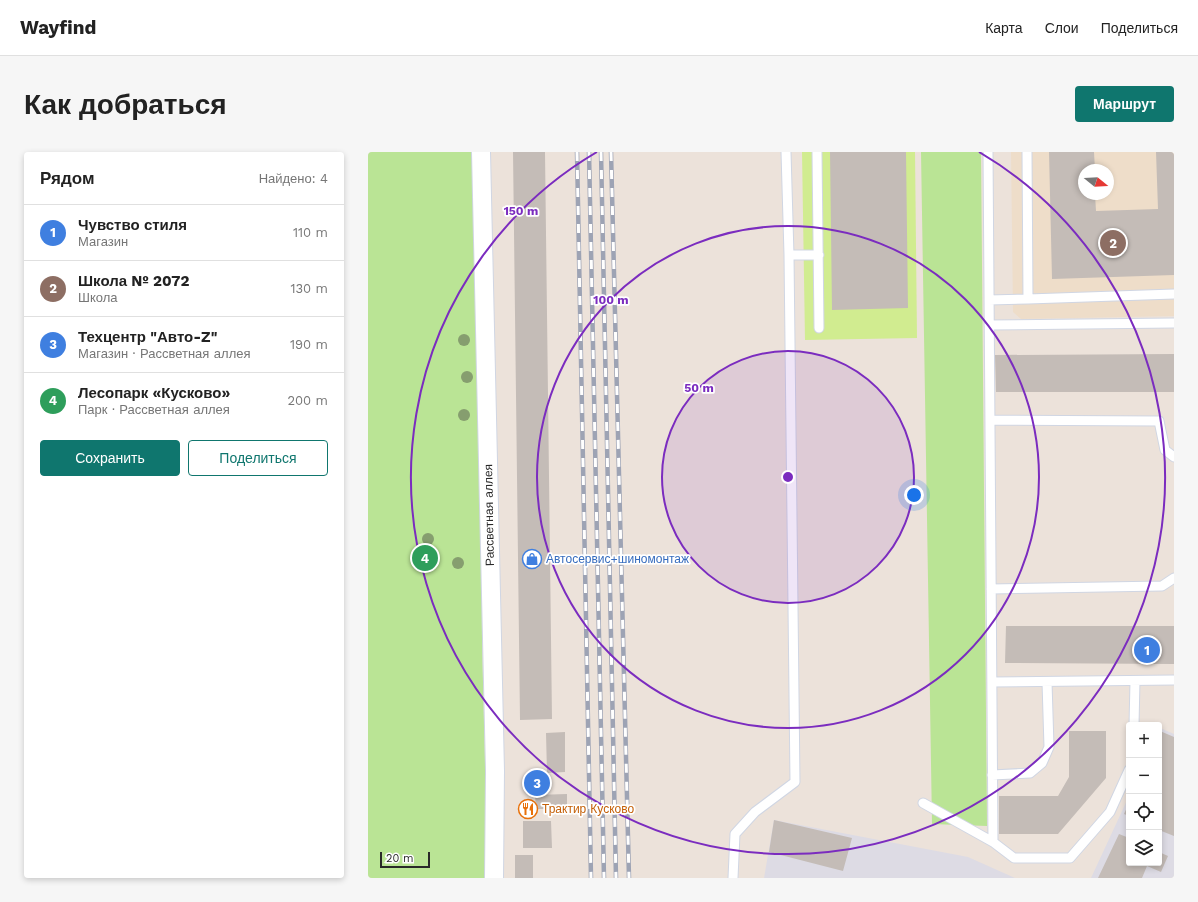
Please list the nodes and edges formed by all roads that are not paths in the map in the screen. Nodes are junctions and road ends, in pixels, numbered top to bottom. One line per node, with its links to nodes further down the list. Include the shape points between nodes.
1 (481, 152): 27 (street, Рассветная аллея, via 495,771)
2 (786, 152): 6 (lane)
3 (817, 152): 7 (lane)
4 (988, 152): 10 (lane)
5 (1027, 152): 9 (lane)
6 (789, 255): 7 (lane); 28 (lane, via 795,782 755,812 734,834)
7 (818, 255): 13 (lane)
8 (1174, 294): 9 (lane)
9 (1028, 299): 10 (lane)
10 (989, 300): 12 (lane)
11 (1174, 323): 12 (lane)
12 (989, 325): 14 (lane)
13 (820, 328)
14 (990, 420): 15 (lane, via 1159,421 1165,450); 17 (lane)
15 (1174, 457)
16 (1174, 578): 17 (lane, via 1162,586)
17 (991, 588): 20 (lane)
18 (1174, 680): 19 (lane)
19 (1135, 681): 21 (lane); 22 (lane)
20 (992, 682): 21 (lane); 23 (lane)
21 (1047, 682): 23 (lane, via 1048,746 1042,764 1030,773)
22 (1134, 722)
23 (992, 775): 26 (lane)
24 (1126, 777): 26 (lane, via 1110,812 1070,858 1014,858)
25 (923, 803): 26 (lane)
26 (993, 842)
27 (494, 878)
28 (732, 878)

